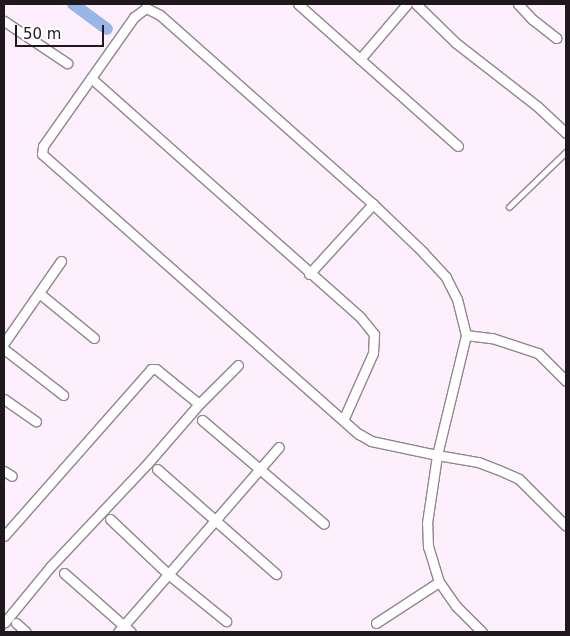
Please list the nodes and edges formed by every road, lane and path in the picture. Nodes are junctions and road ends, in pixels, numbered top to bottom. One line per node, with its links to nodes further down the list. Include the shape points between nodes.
1 (298, 4): 7 (street)
2 (407, 4): 7 (street)
3 (416, 4): 10 (street, via 456,42)
4 (518, 4): 6 (street)
5 (4, 21): 8 (street)
6 (556, 38)
7 (360, 58): 11 (street)
8 (67, 63)
9 (91, 78): 13 (street, via 134,17 146,8 160,15); 16 (street); 27 (street, via 43,146 42,154)
10 (566, 133)
11 (458, 146)
12 (566, 152): 14 (lane)
13 (373, 204): 16 (street); 18 (street, via 446,277 457,299)
14 (509, 207)
15 (62, 261): 17 (street)
16 (309, 274): 27 (street, via 361,318 374,334 373,353)
17 (39, 293): 19 (street); 20 (street)
18 (466, 335): 23 (street, via 492,338 538,353); 31 (street)
19 (94, 338)
20 (4, 343)
21 (4, 349): 24 (street)
22 (238, 365): 26 (street)
23 (566, 381)
24 (62, 395)
25 (4, 399): 29 (street)
26 (198, 404): 38 (street, via 156,369 151,369); 44 (street, via 147,464 50,567)
27 (344, 418): 31 (street, via 371,441)
28 (202, 420): 33 (street)
29 (36, 421)
30 (279, 447): 33 (street)
31 (437, 455): 37 (street, via 478,462 519,478); 42 (street, via 427,523 428,547)
32 (157, 469): 35 (street)
33 (260, 469): 35 (street); 36 (street)
34 (110, 519): 40 (street)
35 (214, 521): 40 (street); 41 (street)
36 (324, 524)
37 (566, 526)
38 (4, 536)
39 (64, 573): 47 (street)
40 (168, 574): 43 (street); 47 (street)
41 (276, 574)
42 (439, 582): 46 (street); 50 (street, via 456,606)
43 (226, 620)
44 (4, 623)
45 (16, 623): 48 (street)
46 (376, 623)
47 (121, 629): 49 (street)
48 (26, 632)
49 (131, 632)
50 (482, 632)

